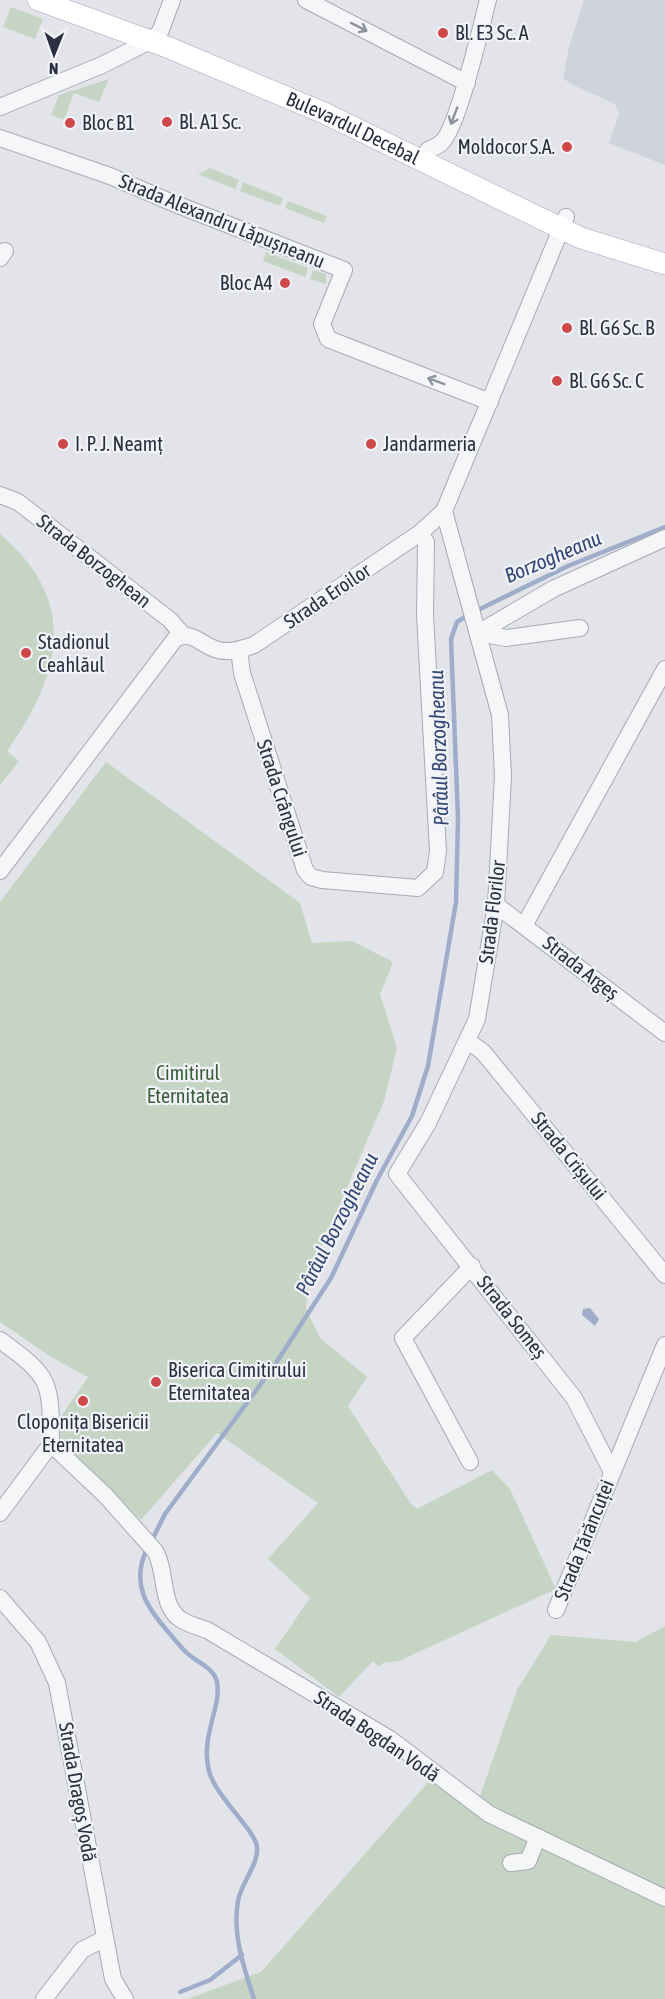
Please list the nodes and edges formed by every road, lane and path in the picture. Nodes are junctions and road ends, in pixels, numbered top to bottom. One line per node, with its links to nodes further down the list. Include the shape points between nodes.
1 (38, 0): 6 (main road, Bulevardul Decebal)
2 (71, 0): 6 (main road, Bulevardul Decebal)
3 (172, 0): 6 (street)
4 (306, 0): 7 (street, one-way to 7)
5 (488, 0): 7 (street)
6 (155, 37): 8 (street, via 102,65); 10 (main road, Bulevardul Decebal, via 329,102); 11 (main road, Bulevardul Decebal)
7 (467, 83): 10 (street, one-way to 10, via 442,142)
8 (0, 107)
9 (0, 138): 14 (street, Strada Alexandru Lăpușneanu, one-way to 9, via 328,339 322,324 344,270 110,176)
10 (429, 150): 11 (main road, Bulevardul Decebal)
11 (564, 224): 12 (main road, Bulevardul Decebal); 13 (main road, Bulevardul Decebal); 14 (street, Strada Eroilor)
12 (665, 249)
13 (665, 264)
14 (490, 402): 16 (street, Strada Eroilor)
15 (0, 495): 21 (street, Strada Borzoghean, via 18,502)
16 (444, 511): 17 (street, Strada Eroilor); 20 (street, Strada Florilor)
17 (420, 533): 22 (street, Strada Eroilor, via 266,639); 22 (street, Strada Crângului, via 426,542 425,615 438,850 435,872 418,888 322,880 305,870 242,673)
18 (665, 538): 20 (street)
19 (580, 628): 20 (street, via 506,638)
20 (477, 629): 26 (street, Strada Florilor, via 500,715 503,776)
21 (183, 634): 22 (street, Strada Eroilor, via 216,650); 25 (street, via 164,652)
22 (242, 649)
23 (665, 669): 24 (street, Strada Florilor)
24 (661, 688): 27 (street, Strada Florilor)
25 (0, 871)
26 (496, 904): 27 (street, Strada Argeș); 29 (street, Strada Florilor, via 477,1019)
27 (525, 924): 28 (street, Strada Argeș)
28 (665, 1033)
29 (468, 1041): 30 (street, Strada Florilor, via 428,1123); 32 (street, Strada Crișului, via 506,1078)
30 (397, 1174): 31 (street, Strada Someș)
31 (472, 1266): 36 (street, via 403,1338); 37 (street, Strada Someș, via 574,1398)
32 (665, 1275)
33 (0, 1340): 35 (street, via 44,1376 51,1404)
34 (665, 1345): 37 (street, Strada Țărăncuței)
35 (51, 1444): 38 (street); 41 (street, Strada Bogdan Vodă, via 106,1496 155,1551 172,1612 390,1739 489,1815)
36 (470, 1462)
37 (611, 1470): 40 (street, Strada Țărăncuței)
38 (0, 1513)
39 (0, 1598): 44 (street, Strada Dragoș Vodă, via 38,1642 57,1683)
40 (556, 1610)
41 (538, 1837): 42 (street, via 528,1862); 43 (street, Strada Bogdan Vodă)
42 (511, 1863)
43 (665, 1898)
44 (104, 1939): 45 (street, via 82,1950); 46 (street, Strada Dragoș Vodă, via 113,1979)
45 (44, 1999)
46 (125, 1999)

